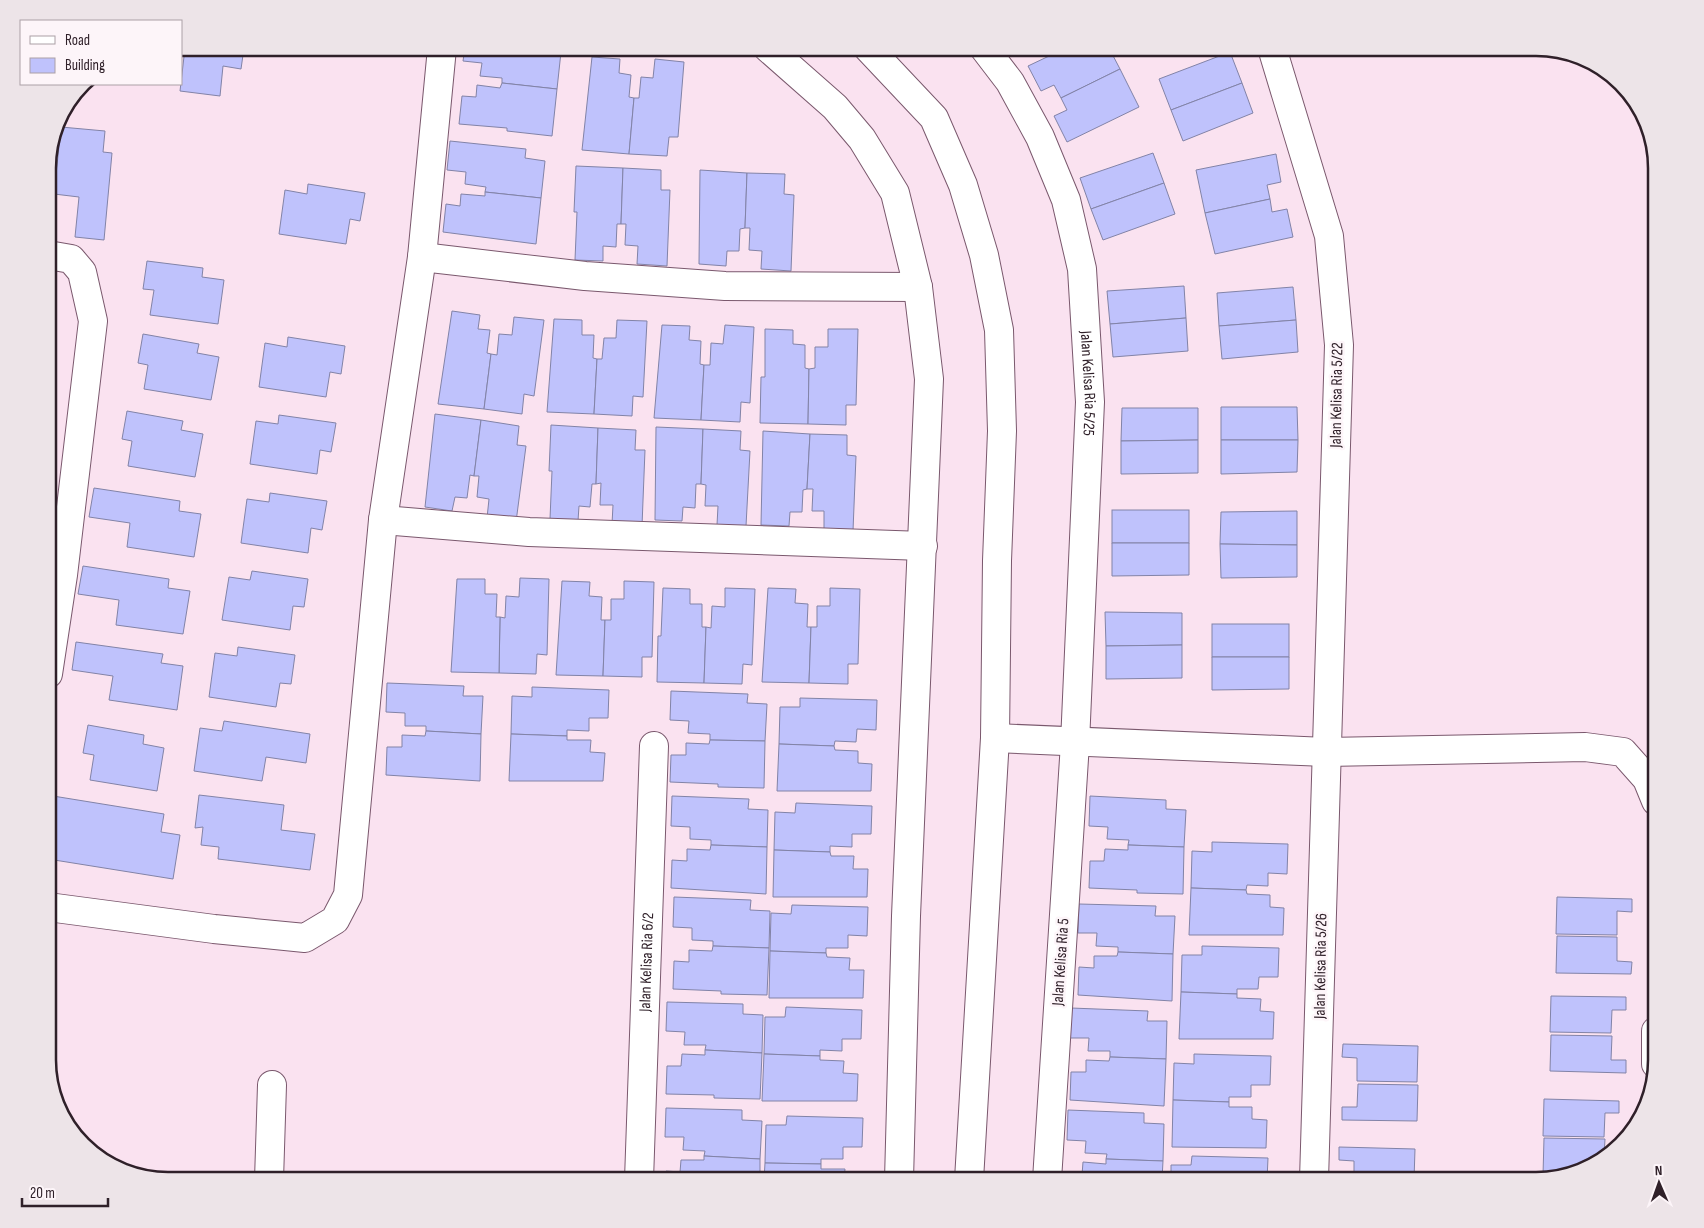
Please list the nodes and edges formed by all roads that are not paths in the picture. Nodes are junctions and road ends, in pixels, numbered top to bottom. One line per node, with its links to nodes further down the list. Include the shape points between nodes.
1 (441, 56): 7 (street)
2 (777, 56): 8 (street, via 835,107 867,147 896,193)
3 (876, 56): 12 (street, via 934,118 965,194 984,255 999,330 1002,431)
4 (990, 56): 13 (street, Jalan Kelisa Ria 5/25, via 1010,82 1040,137 1066,200 1082,269 1090,402)
5 (1274, 56): 15 (street, Jalan Kelisa Ria 5/22, via 1329,236 1339,345)
6 (56, 256): 11 (street, via 71,259 82,272 93,321)
7 (422, 257): 8 (street, via 585,276 725,286); 9 (street)
8 (918, 287): 10 (street, via 928,379)
9 (383, 520): 10 (street, via 529,532); 17 (street, via 348,894 336,920 305,938)
10 (923, 546): 21 (street, via 906,926)
11 (56, 621)
12 (995, 738): 13 (street); 22 (street)
13 (1075, 743): 15 (street); 23 (street, Jalan Kelisa Ria 5)
14 (654, 746): 20 (street, Jalan Kelisa Ria 6/2)
15 (1326, 752): 16 (street, via 1585,748 1622,752); 24 (street, Jalan Kelisa Ria 5/26)
16 (1648, 781)
17 (56, 908)
18 (272, 1086): 19 (street)
19 (269, 1172)
20 (639, 1172)
21 (899, 1172)
22 (969, 1172)
23 (1048, 1172)
24 (1314, 1172)

